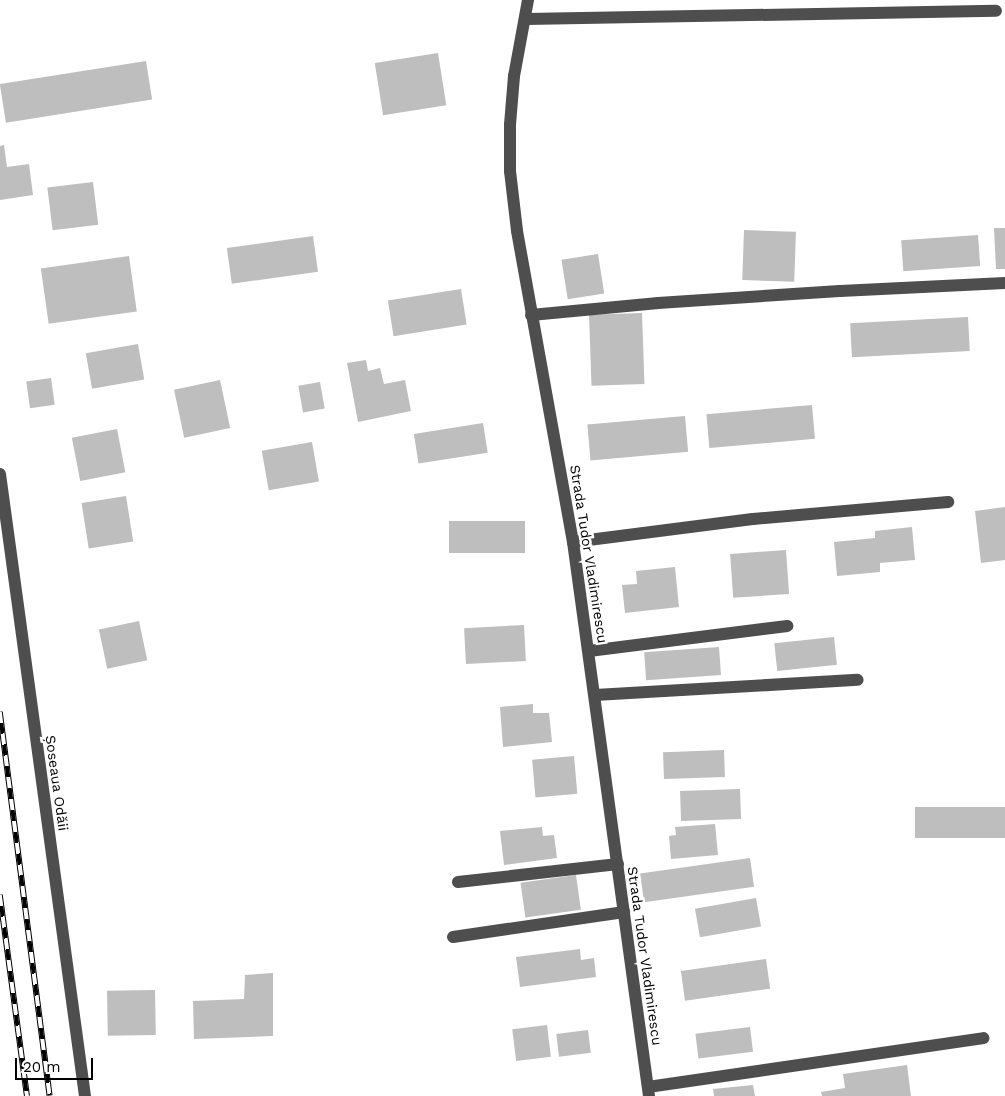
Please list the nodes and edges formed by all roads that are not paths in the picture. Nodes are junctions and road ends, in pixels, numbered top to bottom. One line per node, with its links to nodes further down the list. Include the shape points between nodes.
1 (528, 0): 3 (street, Strada Tudor Vladimirescu)
2 (996, 11): 3 (street)
3 (526, 19): 5 (street, Strada Tudor Vladimirescu, via 514,76 510,171)
4 (1005, 284): 5 (street, via 840,291)
5 (531, 315): 8 (street, Strada Tudor Vladimirescu)
6 (0, 474): 19 (street, Șoseaua Odăii)
7 (948, 502): 8 (street, via 753,519)
8 (573, 542): 10 (street, Strada Tudor Vladimirescu)
9 (787, 626): 10 (street)
10 (589, 651): 12 (street, Strada Tudor Vladimirescu)
11 (858, 680): 12 (street)
12 (596, 695): 13 (street, Strada Tudor Vladimirescu)
13 (618, 864): 14 (street); 15 (street, Strada Tudor Vladimirescu)
14 (458, 882)
15 (624, 912): 16 (street); 18 (street, Strada Tudor Vladimirescu)
16 (453, 937)
17 (983, 1038): 18 (street)
18 (648, 1092)
19 (85, 1096)

